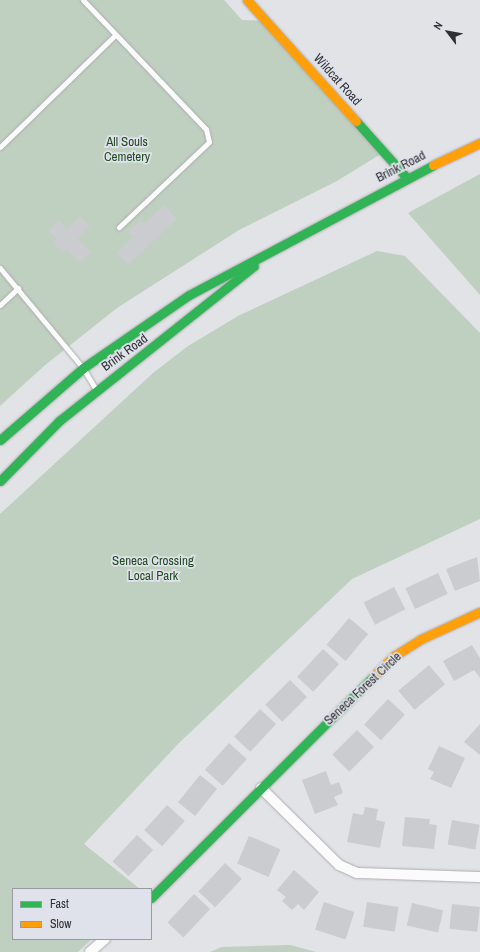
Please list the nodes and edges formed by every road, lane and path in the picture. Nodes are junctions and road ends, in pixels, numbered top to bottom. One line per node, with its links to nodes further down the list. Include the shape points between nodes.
1 (83, 0): 3 (lane)
2 (248, 0): 6 (main road, Wildcat Road)
3 (115, 34): 5 (lane); 7 (lane, via 206,129 209,142)
4 (480, 143): 6 (main road, Brink Road)
5 (0, 147)
6 (407, 178): 8 (main road, Brink Road)
7 (119, 227)
8 (270, 251): 12 (main road, Brink Road, via 189,295); 13 (main road, Brink Road, via 224,292)
9 (0, 268): 10 (lane)
10 (18, 288): 11 (lane); 12 (lane)
11 (0, 305)
12 (83, 368): 13 (lane); 14 (main road, Brink Road)
13 (96, 390): 15 (main road, Brink Road, via 59,421)
14 (0, 440)
15 (0, 481)
16 (480, 612): 17 (main road, Seneca Forest Circle, via 421,639 394,656)
17 (261, 788): 18 (street, via 340,865 357,872); 19 (main road, Seneca Forest Circle)
18 (480, 877)
19 (152, 897)
20 (104, 940): 21 (street)
21 (90, 952)

